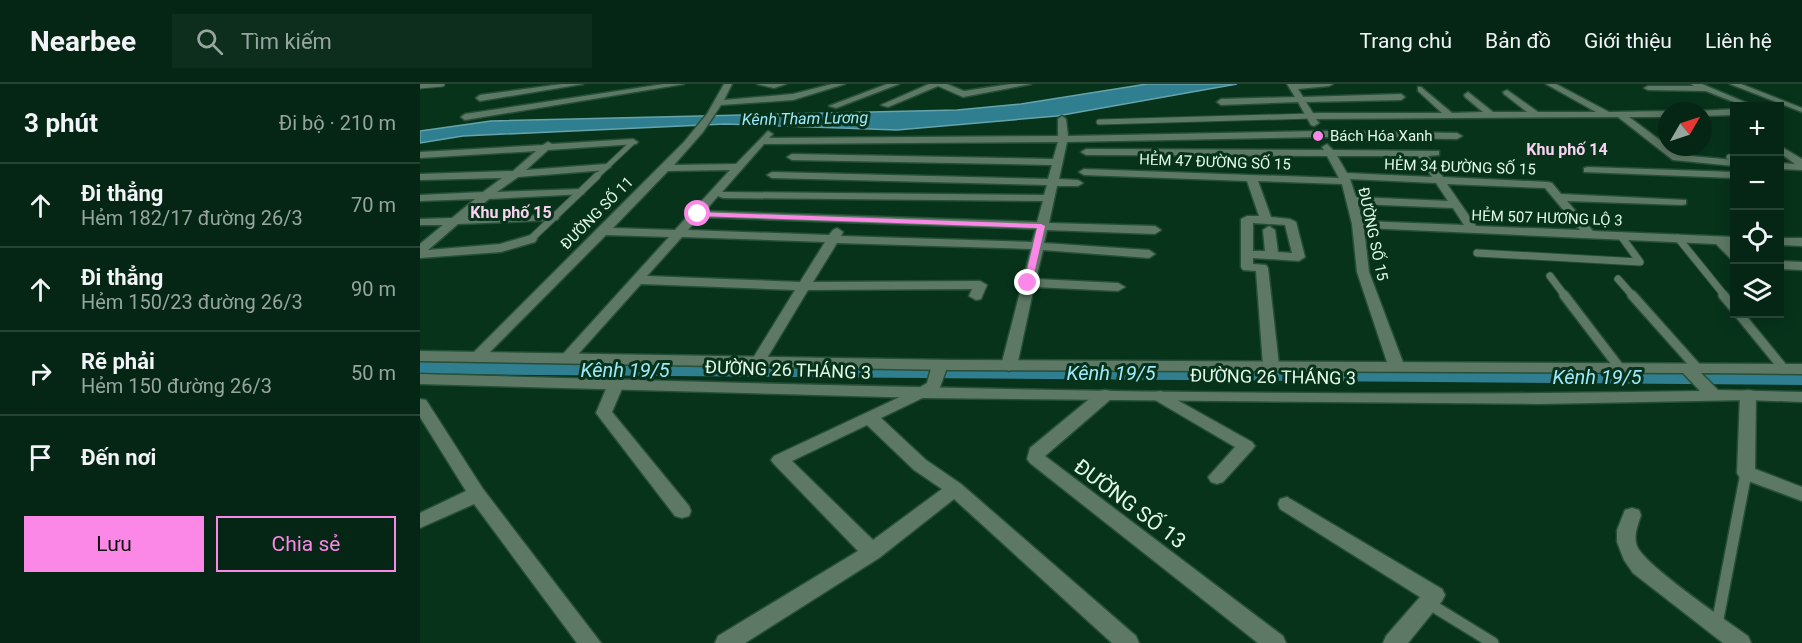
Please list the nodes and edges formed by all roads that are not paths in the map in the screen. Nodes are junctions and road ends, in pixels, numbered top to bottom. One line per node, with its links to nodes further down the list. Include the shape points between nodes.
1 (442, 84): 15 (lane)
2 (680, 84): 24 (street, via 465,117)
3 (728, 84): 29 (street, ĐƯỜNG SỐ 11)
4 (761, 84): 5 (street)
5 (782, 84)
6 (841, 84): 29 (street, via 793,97)
7 (896, 84): 30 (street)
8 (938, 84): 9 (street, via 963,94); 28 (street)
9 (1027, 84)
10 (1329, 84): 14 (street)
11 (1551, 84): 39 (street)
12 (1695, 84): 19 (street)
13 (1734, 84): 31 (street)
14 (1292, 85): 25 (street, ĐƯỜNG SỐ 15)
15 (420, 86)
16 (578, 86): 24 (street)
17 (486, 87): 24 (street)
18 (1648, 88): 19 (street)
19 (1706, 88): 27 (street)
20 (1421, 89): 37 (street)
21 (1507, 92): 42 (street)
22 (1468, 95): 38 (street)
23 (1401, 97): 25 (street)
24 (480, 98)
25 (1301, 100): 26 (street); 41 (street, ĐƯỜNG SỐ 15)
26 (1221, 102)
27 (1740, 102)
28 (885, 105)
29 (718, 106): 66 (street, ĐƯỜNG SỐ 11)
30 (833, 106)
31 (1801, 110): 32 (street)
32 (1784, 111)
33 (1784, 112): 44 (street)
34 (1712, 113): 35 (street)
35 (1730, 113)
36 (1658, 114): 40 (street)
37 (1450, 115): 38 (street); 41 (street)
38 (1491, 115): 42 (street)
39 (1609, 115): 40 (street); 42 (street)
40 (1621, 115): 60 (street, via 1677,158)
41 (1310, 116): 45 (lane); 46 (street, ĐƯỜNG SỐ 15)
42 (1537, 116)
43 (1062, 119): 48 (street)
44 (1802, 121)
45 (1099, 123)
46 (1320, 134): 47 (street); 48 (street); 51 (street, ĐƯỜNG SỐ 15)
47 (1457, 136)
48 (1063, 139): 61 (street); 65 (street, via 765,137)
49 (633, 142): 50 (street); 64 (lane)
50 (549, 144): 57 (street); 69 (street)
51 (1330, 152): 54 (street); 55 (street); 76 (street, ĐƯỜNG SỐ 15)
52 (1784, 152): 62 (street)
53 (1086, 153): 54 (street)
54 (1154, 153): 72 (street)
55 (1421, 153): 56 (street); 77 (street)
56 (1436, 153)
57 (420, 155)
58 (792, 157): 59 (street)
59 (888, 158): 61 (street); 74 (street)
60 (1730, 161)
61 (1057, 162): 78 (street)
62 (1802, 165): 63 (street)
63 (1784, 166)
64 (606, 167): 69 (street); 80 (lane)
65 (738, 167): 66 (street); 90 (street)
66 (665, 168): 99 (street, ĐƯỜNG SỐ 11)
67 (1588, 170): 70 (street)
68 (1084, 172): 72 (street, HẺM 47 ĐƯỜNG SỐ 15)
69 (516, 174): 73 (street); 81 (street)
70 (1730, 174)
71 (772, 175): 74 (street)
72 (1157, 175): 75 (street, HẺM 47 ĐƯỜNG SỐ 15)
73 (420, 177)
74 (875, 177): 78 (street); 83 (street)
75 (1252, 179): 76 (street, HẺM 47 ĐƯỜNG SỐ 15); 96 (street)
76 (1344, 179): 77 (street, HẺM 34 ĐƯỜNG SỐ 15); 87 (street, ĐƯỜNG SỐ 15)
77 (1440, 182): 84 (street, HẺM 34 ĐƯỜNG SỐ 15, via 1548,185); 89 (street)
78 (1052, 183): 79 (street); 86 (street)
79 (1078, 183)
80 (580, 192): 81 (street); 92 (lane)
81 (488, 194): 85 (street); 93 (street)
82 (723, 195): 83 (street)
83 (859, 197): 86 (street); 91 (street)
84 (1557, 197): 88 (street); 102 (street, HẺM 34 ĐƯỜNG SỐ 15)
85 (420, 198)
86 (1048, 198): 97 (street)
87 (1352, 200): 89 (street); 95 (street, ĐƯỜNG SỐ 15)
88 (1682, 202)
89 (1456, 205): 100 (street)
90 (698, 214): 91 (street); 101 (street)
91 (848, 217): 97 (street); 104 (street)
92 (553, 218): 93 (street); 106 (lane)
93 (456, 221): 94 (street); 113 (street)
94 (420, 222)
95 (1358, 224): 100 (street, HẺM 507 HƯƠNG LỘ 3); 134 (street, ĐƯỜNG SỐ 15, via 1363,272)
96 (1267, 225): 116 (street, via 1247,219); 117 (street); 117 (street, via 1290,222 1299,257)
97 (1041, 226): 98 (street); 111 (street)
98 (1155, 230)
99 (603, 231): 101 (street); 129 (street, ĐƯỜNG SỐ 11)
100 (1474, 231): 102 (street, HẺM 507 HƯƠNG LỘ 3)
101 (680, 234): 104 (street); 122 (street)
102 (1590, 235): 103 (street, HẺM 507 HƯƠNG LỘ 3)
103 (1621, 236): 105 (street, HẺM 507 HƯƠNG LỘ 3); 114 (lane, via 1640,262)
104 (832, 238): 111 (street); 124 (street)
105 (1678, 238): 107 (street, HẺM 507 HƯƠNG LỘ 3); 127 (lane)
106 (531, 239): 113 (street, via 501,248)
107 (1719, 240): 108 (street, HẺM 507 HƯƠNG LỘ 3); 112 (street)
108 (1730, 241)
109 (1784, 242): 110 (street)
110 (1802, 242)
111 (1037, 246): 115 (street); 123 (street)
112 (1730, 251)
113 (420, 252)
114 (1477, 253)
115 (1149, 254)
116 (1247, 254): 117 (street); 133 (street, via 1246,267 1263,268)
117 (1272, 256)
118 (1784, 265): 119 (street)
119 (1802, 266)
120 (1550, 276): 136 (lane)
121 (1618, 279): 138 (lane)
122 (638, 280): 124 (street); 130 (street)
123 (1028, 283): 125 (street); 135 (street)
124 (804, 286): 126 (street, via 980,285); 132 (street)
125 (1118, 287)
126 (976, 296)
127 (1730, 303)
128 (1742, 318): 139 (lane)
129 (478, 356): 130 (street, ĐƯỜNG 26 THÁNG 3); 131 (street, ĐƯỜNG 26 THÁNG 3)
130 (567, 358): 132 (street, ĐƯỜNG 26 THÁNG 3)
131 (423, 359)
132 (757, 363): 137 (street, ĐƯỜNG 26 THÁNG 3)
133 (1271, 365): 134 (street, ĐƯỜNG 26 THÁNG 3); 135 (street, ĐƯỜNG 26 THÁNG 3)
134 (1396, 365): 136 (street, ĐƯỜNG 26 THÁNG 3)
135 (1009, 366): 137 (street, ĐƯỜNG 26 THÁNG 3)
136 (1619, 367): 138 (street, ĐƯỜNG 26 THÁNG 3)
137 (940, 368): 143 (street)
138 (1692, 369): 139 (street, ĐƯỜNG 26 THÁNG 3); 144 (street)
139 (1784, 369): 140 (street, ĐƯỜNG 26 THÁNG 3)
140 (1802, 369)
141 (420, 379): 142 (street, ĐƯỜNG 26 THÁNG 3)
142 (616, 384): 143 (street, ĐƯỜNG 26 THÁNG 3); 157 (street, via 604,413)
143 (929, 390): 145 (street, ĐƯỜNG 26 THÁNG 3); 150 (street)
144 (1709, 391): 146 (street, ĐƯỜNG 26 THÁNG 3); 147 (street, ĐƯỜNG 26 THÁNG 3, via 1539,399)
145 (1105, 395): 147 (street, ĐƯỜNG 26 THÁNG 3); 166 (street, ĐƯỜNG SỐ 13, via 1036,452 1036,459)
146 (1748, 395): 148 (street, ĐƯỜNG 26 THÁNG 3); 151 (street)
147 (1161, 396): 152 (street, via 1246,446)
148 (1802, 397)
149 (420, 404): 154 (street)
150 (868, 417): 153 (street, via 920,465); 160 (street, via 780,460)
151 (1746, 473): 155 (street); 162 (lane)
152 (1216, 477)
153 (956, 489): 160 (street); 165 (street)
154 (477, 494): 159 (street); 163 (street)
155 (1802, 494)
156 (1287, 504): 161 (street)
157 (682, 511)
158 (1632, 515): 162 (street, via 1626,530 1628,553 1640,567)
159 (420, 521)
160 (872, 552): 164 (street)
161 (1432, 599): 167 (street); 168 (lane)
162 (1717, 624): 169 (street)
163 (590, 643)
164 (726, 643)
165 (1128, 643)
166 (1275, 643)
167 (1394, 643)
168 (1492, 643)
169 (1740, 643)

